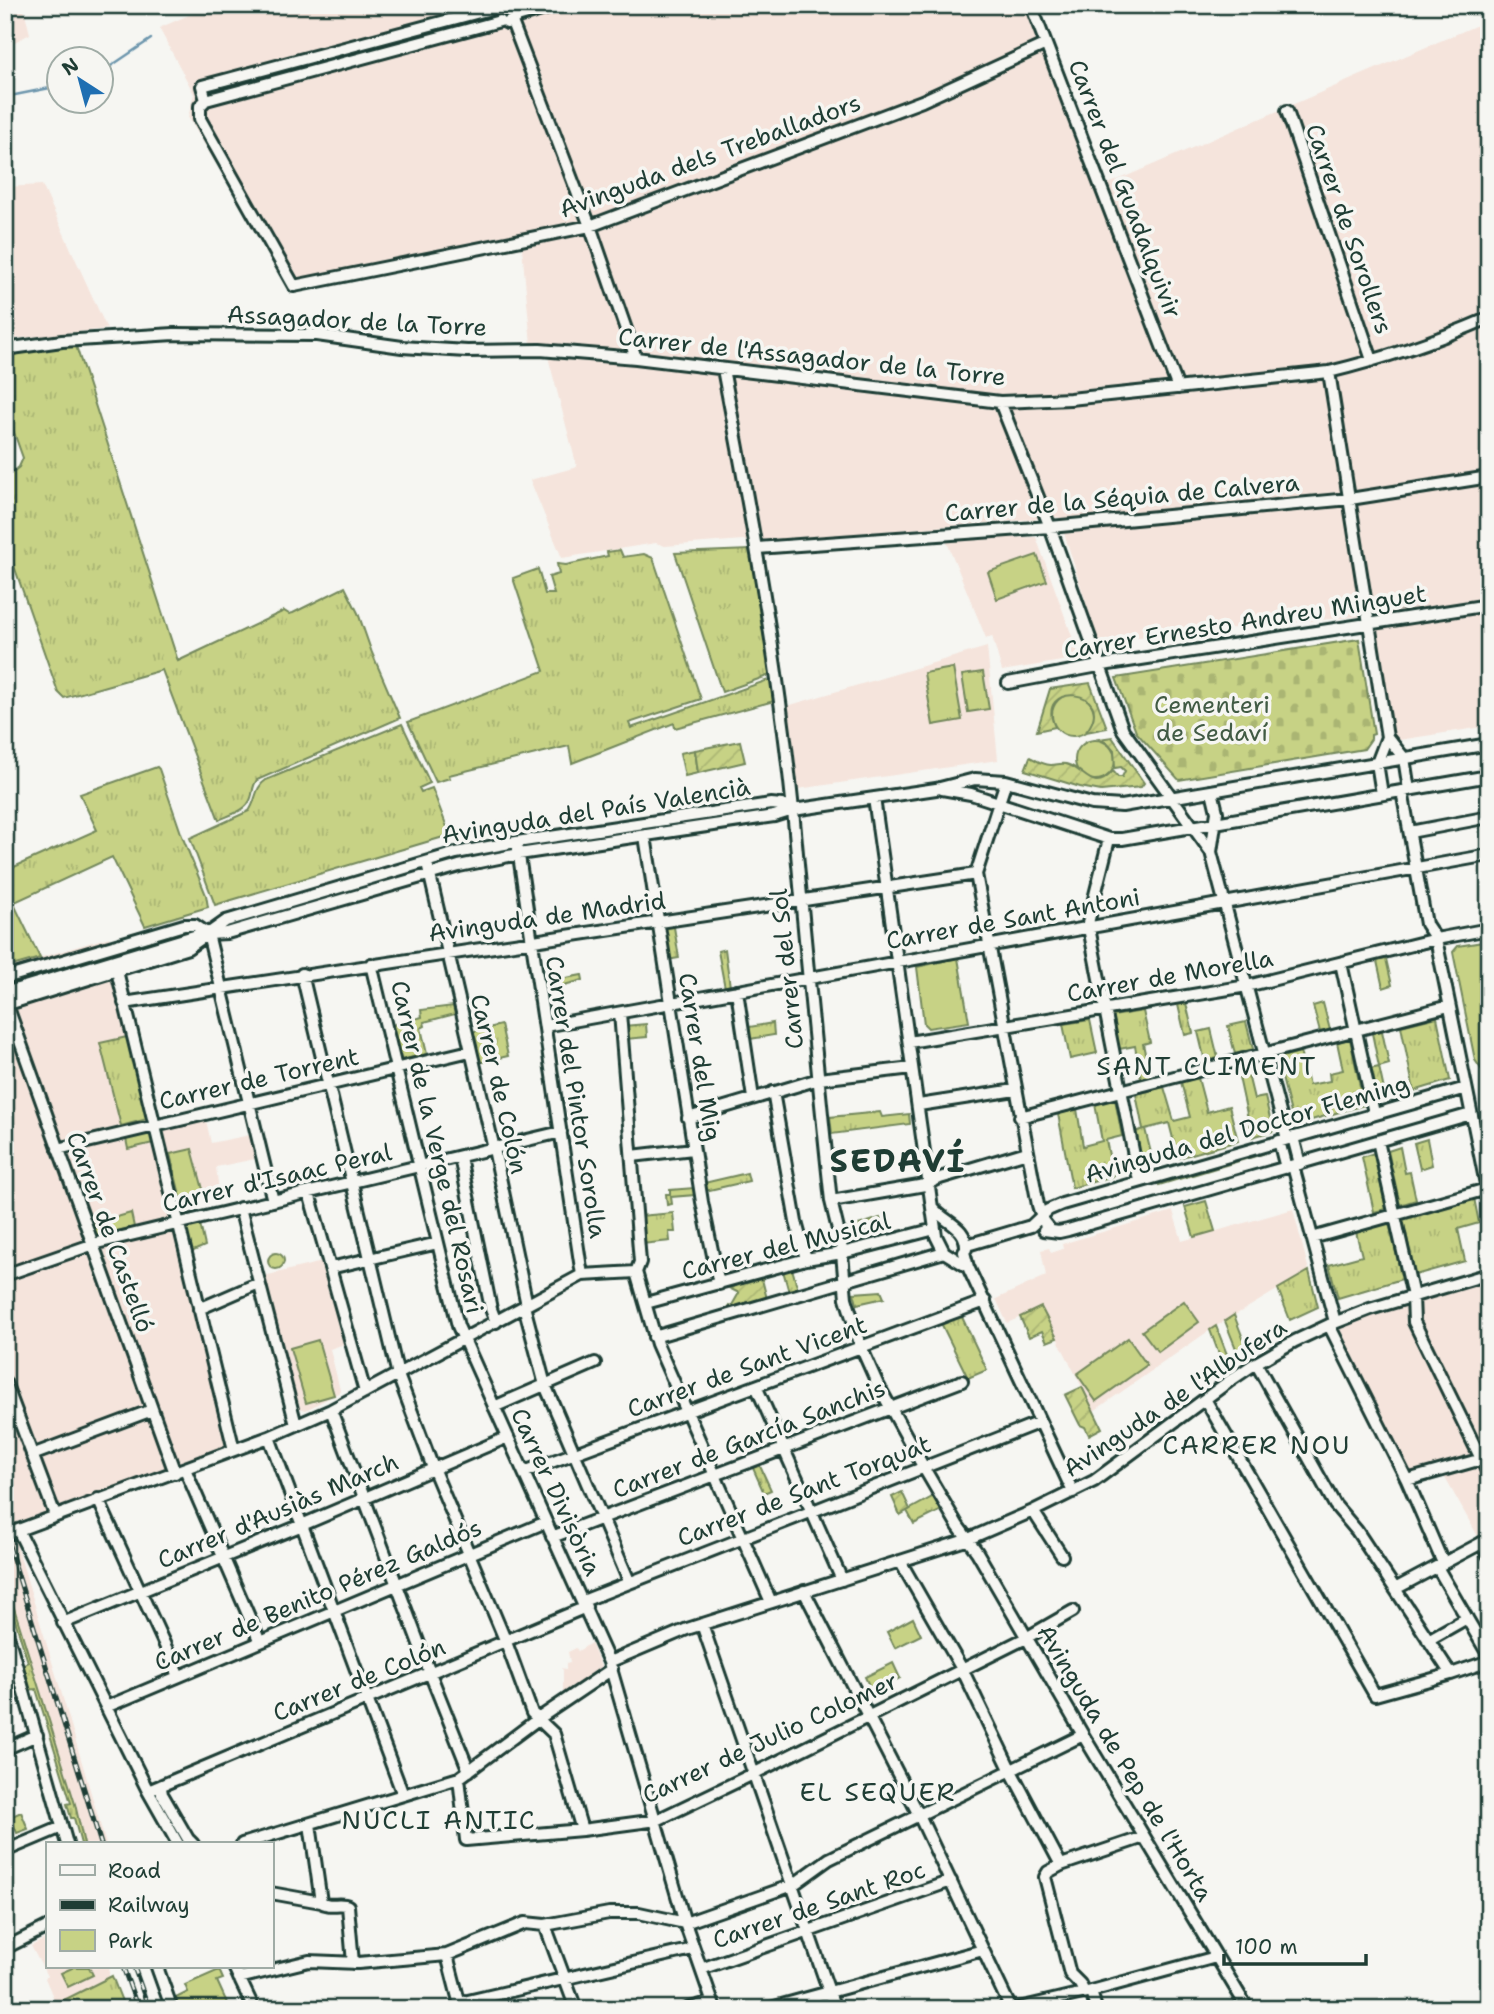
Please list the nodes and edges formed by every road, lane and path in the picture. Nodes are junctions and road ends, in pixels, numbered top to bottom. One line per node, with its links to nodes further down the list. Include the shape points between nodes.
1 (559, 5): 4 (street)
2 (1031, 5): 6 (street, Carrer del Guadalquivir)
3 (498, 6): 5 (street); 7 (street, via 202,86)
4 (515, 15): 5 (street); 9 (street)
5 (500, 21): 7 (street)
6 (1046, 44): 9 (street, Avinguda dels Treballadors, via 922,101); 17 (street, Carrer del Guadalquivir)
7 (206, 100): 9 (street, Avinguda dels Treballadors, via 200,119 294,286)
8 (1287, 111): 14 (street, Carrer de Sorollers)
9 (590, 226): 13 (street)
10 (1489, 318): 14 (street, Carrer de l'Assagador de la Torre)
11 (5, 349): 12 (street, Assagador de la Torre, via 62,341 204,334 317,335 401,348)
12 (540, 350): 13 (street, Carrer de l'Assagador de la Torre)
13 (636, 358): 15 (street, Carrer de l'Assagador de la Torre)
14 (1372, 360): 16 (street, Carrer de l'Assagador de la Torre)
15 (723, 369): 18 (street, Carrer de l'Assagador de la Torre); 22 (street, Carrer del Sol)
16 (1329, 372): 17 (street, Carrer de l'Assagador de la Torre); 20 (street)
17 (1178, 388): 18 (street, Carrer de l'Assagador de la Torre)
18 (1000, 402): 21 (street)
19 (1489, 477): 20 (street, Carrer de la Séquia de Calvera)
20 (1350, 499): 21 (street, Carrer de la Séquia de Calvera); 24 (street)
21 (1050, 527): 22 (street, Carrer de la Séquia de Calvera); 25 (street)
22 (757, 548): 40 (street, Carrer del Sol)
23 (1489, 605): 24 (street, Carrer Ernesto Andreu Minguet)
24 (1371, 624): 25 (street, Carrer Ernesto Andreu Minguet); 27 (street)
25 (1100, 666): 26 (street, Carrer Ernesto Andreu Minguet); 37 (street, via 1123,730)
26 (1008, 683)
27 (1387, 737): 29 (street); 30 (street)
28 (1489, 744): 29 (street, Avinguda del País Valencià)
29 (1404, 758): 30 (street, Avinguda del País Valencià); 34 (street)
30 (1377, 762): 35 (street, Avinguda del País Valencià); 36 (street)
31 (1489, 776): 34 (street, Avinguda del País Valencià)
32 (1006, 781): 33 (street, Avinguda del País Valencià, via 965,780); 37 (street, Avinguda del País Valencià, via 1092,804 1122,806); 39 (street)
33 (936, 789): 38 (street, Avinguda del País Valencià); 39 (street, Avinguda del País Valencià)
34 (1406, 790): 36 (street, Avinguda del País Valencià); 44 (street)
35 (1212, 791): 37 (street, Avinguda del País Valencià); 42 (street)
36 (1382, 794): 42 (street, Avinguda del País Valencià)
37 (1172, 798): 43 (street)
38 (874, 799): 40 (street, Avinguda del País Valencià); 55 (street)
39 (998, 802): 46 (street, Avinguda del País Valencià); 54 (street)
40 (793, 810): 45 (street, Avinguda del País Valencià); 47 (street, Avinguda del País Valencià, via 771,804); 56 (street, Carrer del Sol)
41 (1489, 817): 44 (street)
42 (1216, 823): 43 (street, Avinguda del País Valencià); 48 (street)
43 (1192, 827): 46 (street, Avinguda del País Valencià); 48 (street)
44 (1410, 832): 52 (street)
45 (645, 835): 49 (street, Avinguda del País Valencià); 58 (street, Carrer del Mig)
46 (1109, 839): 59 (street)
47 (517, 842): 49 (street, Carrer del Pintor Sorolla); 51 (street, Avinguda del País Valencià)
48 (1211, 852): 57 (street)
49 (519, 854): 53 (street, Avinguda del País Valencià); 63 (street, Carrer del Pintor Sorolla)
50 (1489, 855): 52 (street, Carrer de Sant Antoni)
51 (435, 859): 53 (street); 61 (street, Avinguda del País Valencià, via 226,920)
52 (1416, 869): 57 (street, Carrer de Sant Antoni); 62 (street, via 1426,924)
53 (428, 874): 61 (street, Avinguda del País Valencià, via 227,933); 65 (street, Carrer de Colón)
54 (975, 874): 55 (street, Avinguda de Madrid); 64 (street)
55 (887, 888): 56 (street, Avinguda de Madrid); 66 (street)
56 (801, 900): 58 (street, Avinguda de Madrid); 72 (street, Carrer del Sol)
57 (1225, 903): 59 (street, Carrer de Sant Antoni); 73 (street)
58 (657, 922): 63 (street, Avinguda de Madrid); 78 (street, Carrer del Mig)
59 (1088, 929): 64 (street, Carrer de Sant Antoni); 80 (street)
60 (1489, 929): 62 (street, Carrer de Morella)
61 (208, 934): 69 (street, Avinguda del País Valencià, via 188,948); 71 (street, Avinguda del País Valencià, via 195,925 184,925); 74 (street); 76 (main road)
62 (1436, 939): 67 (street, Carrer de Morella); 79 (street)
63 (531, 941): 65 (street, Avinguda de Madrid); 82 (street, Carrer del Pintor Sorolla)
64 (988, 946): 66 (street, Carrer de Sant Antoni); 83 (street)
65 (447, 953): 68 (street, Avinguda de Madrid); 86 (street, Carrer de Colón)
66 (897, 961): 72 (street, Carrer de Sant Antoni); 85 (street)
67 (1341, 963): 73 (street, Carrer de Morella); 84 (street)
68 (371, 964): 70 (street, Avinguda de Madrid); 89 (street, Carrer de la Verge del Rosari)
69 (117, 971): 76 (street, Avinguda del País Valencià); 77 (street)
70 (302, 975): 74 (street, Avinguda de Madrid); 91 (street)
71 (5, 978)
72 (809, 978): 75 (street, Carrer de Sant Antoni); 90 (street, Carrer del Sol)
73 (1247, 986): 80 (street, Carrer de Morella); 87 (street)
74 (221, 987): 77 (street, Avinguda de Madrid); 97 (street)
75 (737, 991): 78 (street, Carrer de Sant Antoni); 96 (street)
76 (6, 1002): 107 (street, Carrer de Castelló)
77 (124, 1003): 103 (street)
78 (671, 1004): 81 (street, Carrer de Sant Antoni); 102 (street, Carrer del Mig)
79 (1449, 1006): 84 (street); 92 (street)
80 (1105, 1010): 83 (street, Carrer de Morella); 94 (street)
81 (620, 1013): 82 (street, Carrer de Sant Antoni); 111 (street)
82 (545, 1026): 104 (street, Carrer del Pintor Sorolla)
83 (1003, 1027): 85 (street, Carrer de Morella); 93 (street)
84 (1355, 1030): 87 (street); 99 (street)
85 (909, 1042): 88 (street)
86 (470, 1051): 89 (street, Carrer de Torrent); 108 (street, Carrer de Colón)
87 (1265, 1054): 94 (street); 105 (street)
88 (912, 1068): 90 (street); 98 (street)
89 (397, 1069): 91 (street, Carrer de Torrent); 113 (street, Carrer de la Verge del Rosari)
90 (819, 1079): 95 (street); 121 (street, Carrer del Sol)
91 (328, 1084): 97 (street, Carrer de Torrent); 116 (street)
92 (1466, 1088): 99 (street, Avinguda del Doctor Fleming); 100 (street)
93 (1015, 1090): 98 (street); 101 (street)
94 (1122, 1090): 101 (street); 115 (street)
95 (773, 1092): 96 (street); 136 (street)
96 (752, 1098): 102 (street)
97 (250, 1104): 103 (street, Carrer de Torrent); 120 (street)
98 (919, 1105): 117 (street)
99 (1374, 1114): 105 (street, Avinguda del Doctor Fleming)
100 (1471, 1114): 106 (street, Avinguda del Doctor Fleming); 119 (street)
101 (1020, 1117): 110 (street)
102 (688, 1118): 109 (street, Carrer del Mig)
103 (154, 1126): 107 (street, Carrer de Torrent); 125 (street)
104 (561, 1132): 108 (street, Carrer d'Isaac Peral); 141 (street, Carrer del Pintor Sorolla)
105 (1286, 1139): 114 (street); 115 (street, Avinguda del Doctor Fleming)
106 (1378, 1141): 114 (street, Avinguda del Doctor Fleming); 123 (street)
107 (58, 1149): 131 (street, Carrer de Castelló)
108 (494, 1149): 112 (street, Carrer d'Isaac Peral); 148 (street, Carrer de Colón)
109 (693, 1149): 111 (street); 144 (street, Carrer del Mig)
110 (1027, 1152): 117 (street); 124 (street)
111 (632, 1156): 138 (street, via 640,1262)
112 (460, 1157): 113 (street, Carrer d'Isaac Peral); 150 (street)
113 (421, 1166): 116 (street, Carrer d'Isaac Peral); 130 (street, Carrer de la Verge del Rosari)
114 (1293, 1166): 128 (street, Avinguda del Doctor Fleming); 129 (street)
115 (1139, 1181): 124 (street, Avinguda del Doctor Fleming, via 1052,1208)
116 (352, 1183): 118 (street, Carrer d'Isaac Peral); 135 (street)
117 (930, 1184): 121 (street); 126 (street)
118 (309, 1193): 120 (street, Carrer d'Isaac Peral); 137 (street)
119 (1488, 1194): 123 (street)
120 (273, 1201): 122 (street, Carrer d'Isaac Peral)
121 (831, 1201): 134 (street, Carrer del Sol)
122 (240, 1208): 125 (street, Carrer d'Isaac Peral); 143 (street)
123 (1394, 1215): 129 (street); 145 (street)
124 (1042, 1216): 127 (street, Avinguda del Doctor Fleming); 128 (street)
125 (178, 1223): 131 (street, Carrer d'Isaac Peral); 149 (street)
126 (939, 1225): 132 (street, via 955,1224); 133 (street); 134 (street, Carrer del Musical)
127 (1031, 1226): 128 (street, Avinguda del Doctor Fleming); 132 (street, Avinguda del Doctor Fleming)
128 (1051, 1231)
129 (1312, 1238): 151 (street)
130 (438, 1243): 135 (street); 153 (street, Carrer de la Verge del Rosari)
131 (92, 1244): 140 (street, Carrer d'Isaac Peral); 166 (street, Carrer de Castelló)
132 (962, 1251): 133 (street); 146 (street)
133 (944, 1252): 142 (street)
134 (842, 1253): 136 (street, Carrer del Musical); 142 (street, Carrer del Sol)
135 (370, 1259): 137 (street); 157 (street)
136 (806, 1259): 144 (street, Carrer del Musical)
137 (330, 1268): 162 (street)
138 (636, 1272): 141 (street); 147 (street)
139 (1489, 1274): 145 (street, Avinguda de l'Albufera)
140 (5, 1275)
141 (582, 1275): 148 (street)
142 (845, 1282): 152 (street); 154 (street, Carrer del Sol)
143 (259, 1283): 149 (street); 170 (street)
144 (719, 1284): 147 (street, Carrer del Musical)
145 (1413, 1296): 151 (street, Avinguda de l'Albufera); 177 (street, via 1414,1322)
146 (985, 1301): 154 (street, Carrer de Sant Vicent); 169 (street)
147 (646, 1303): 152 (street)
148 (526, 1305): 150 (street); 160 (street, Carrer de Colón)
149 (199, 1309): 174 (street)
150 (496, 1322): 153 (street)
151 (1332, 1324): 156 (street, Avinguda de l'Albufera); 184 (street)
152 (654, 1337): 168 (street)
153 (463, 1339): 157 (street); 164 (street, Carrer Divisòria)
154 (861, 1347): 161 (street, Carrer de Sant Vicent); 165 (street, Carrer del Sol)
155 (595, 1363): 160 (street)
156 (1256, 1363): 163 (street, Avinguda de l'Albufera); 209 (street, via 1335,1505)
157 (398, 1375): 162 (street); 178 (street)
158 (962, 1381): 165 (street, Carrer de García Sanchis)
159 (5, 1382): 176 (street)
160 (545, 1385): 164 (street); 175 (street, Carrer de Colón)
161 (756, 1386): 168 (street, Carrer de Sant Vicent); 173 (street)
162 (365, 1392): 167 (street)
163 (1205, 1399): 185 (street, Avinguda de l'Albufera); 229 (street, via 1375,1695)
164 (494, 1407): 172 (street, Carrer Divisòria)
165 (891, 1408): 173 (street, Carrer de García Sanchis); 179 (street, Carrer del Sol)
166 (152, 1410): 176 (street); 180 (street, Carrer de Castelló)
167 (331, 1410): 170 (street); 187 (street)
168 (687, 1411): 175 (street, Carrer de Sant Vicent); 182 (street)
169 (1040, 1422): 179 (street, Carrer de Sant Torquat); 185 (street)
170 (296, 1426): 171 (street)
171 (269, 1437): 174 (street); 193 (street)
172 (508, 1437): 178 (street, Carrer d'Ausiàs March); 181 (street, Carrer Divisòria)
173 (783, 1448): 182 (street, Carrer de García Sanchis); 188 (street)
174 (234, 1450): 180 (street)
175 (575, 1453): 181 (street, Carrer de Sant Vicent); 191 (street, Carrer de Colón)
176 (32, 1455): 190 (street)
177 (1485, 1458): 183 (street); 184 (street)
178 (433, 1468): 187 (street, Carrer d'Ausiàs March); 200 (street)
179 (924, 1468): 188 (street, Carrer de Sant Torquat); 198 (street, Carrer del Sol)
180 (180, 1471): 186 (street); 203 (street, Carrer de Castelló)
181 (524, 1472): 192 (street, Carrer Divisòria)
182 (715, 1474): 191 (street, Carrer de García Sanchis); 197 (street)
183 (1489, 1475)
184 (1407, 1480): 205 (street)
185 (1073, 1492): 189 (street, Avinguda de l'Albufera)
186 (99, 1499): 190 (street); 210 (street)
187 (364, 1499): 193 (street, Carrer d'Ausiàs March); 208 (street)
188 (812, 1511): 197 (street, Carrer de Sant Torquat); 206 (street)
189 (1033, 1511): 198 (street, Avinguda de l'Albufera); 201 (street)
190 (55, 1515): 194 (street)
191 (602, 1517): 196 (street, Carrer de García Sanchis); 207 (street, Carrer de Colón)
192 (546, 1522): 196 (street, Carrer Divisòria); 200 (street, Carrer de Benito Pérez Galdós)
193 (302, 1525): 203 (street, Carrer d'Ausiàs March); 214 (street)
194 (18, 1530): 195 (street); 217 (street)
195 (5, 1535)
196 (552, 1537): 213 (street, Carrer Divisòria)
197 (743, 1537): 207 (street, Carrer de Sant Torquat); 212 (street)
198 (967, 1540): 204 (street, Avinguda de l'Albufera); 220 (street, Avinguda de Pep de l'Horta)
199 (1485, 1541): 202 (street); 205 (street)
200 (469, 1555): 208 (street, Carrer de Benito Pérez Galdós); 223 (street)
201 (1062, 1556)
202 (1489, 1556)
203 (222, 1557): 210 (street, Carrer d'Ausiàs March); 222 (street, Carrer de Castelló)
204 (900, 1562): 206 (street, Avinguda de l'Albufera); 227 (street)
205 (1440, 1565): 209 (street); 216 (street)
206 (842, 1580): 211 (street, Avinguda de l'Albufera)
207 (629, 1581): 213 (street, Carrer de Sant Torquat)
208 (398, 1585): 214 (street, Carrer de Benito Pérez Galdós); 228 (street)
209 (1395, 1589): 221 (street)
210 (140, 1591): 217 (street, Carrer d'Ausiàs March); 230 (street)
211 (804, 1591): 212 (street, Avinguda de l'Albufera); 233 (street)
212 (771, 1602): 218 (street, Avinguda de l'Albufera)
213 (585, 1604): 223 (street, Carrer de Colón); 226 (street, Carrer Divisòria)
214 (334, 1611): 222 (street, Carrer de Benito Pérez Galdós); 231 (street)
215 (1073, 1611): 220 (street, Carrer de Julio Colomer)
216 (1467, 1618): 221 (street); 225 (street)
217 (63, 1623): 232 (street)
218 (702, 1624): 226 (street, Avinguda de l'Albufera); 240 (street)
219 (5, 1625): 224 (street)
220 (1026, 1638): 227 (street, Carrer de Julio Colomer); 236 (street, Avinguda de Pep de l'Horta)
221 (1428, 1640): 229 (street)
222 (260, 1642): 230 (street, Carrer de Benito Pérez Galdós)
223 (506, 1642): 228 (street, Carrer de Colón); 234 (street)
224 (8, 1645): 235 (street)
225 (1489, 1658): 229 (street)
226 (610, 1666): 234 (street, Avinguda de l'Albufera); 246 (street)
227 (962, 1669): 233 (street, Carrer de Julio Colomer); 238 (street)
228 (430, 1673): 231 (street, Carrer de Colón); 239 (street)
229 (1451, 1674)
230 (178, 1676): 232 (street, Carrer de Benito Pérez Galdós)
231 (367, 1698): 242 (street, Carrer de Colón); 244 (street)
232 (106, 1707): 243 (street)
233 (867, 1717): 240 (street, Carrer de Julio Colomer); 245 (street)
234 (538, 1719): 239 (street, Avinguda de l'Albufera); 249 (street, via 554,1734)
235 (37, 1735): 237 (street); 248 (street)
236 (1083, 1735): 238 (street); 250 (street, Avinguda de Pep de l'Horta)
237 (5, 1749)
238 (1010, 1769): 245 (street); 256 (street)
239 (469, 1771): 241 (street, Avinguda de l'Albufera)
240 (753, 1774): 246 (street, Carrer de Julio Colomer); 258 (street)
241 (459, 1778): 244 (street, Avinguda de l'Albufera); 249 (street, Carrer de Julio Colomer, via 466,1840)
242 (162, 1785): 243 (street, Carrer de Colón); 253 (street, via 162,1794)
243 (148, 1791): 252 (street)
244 (403, 1795): 247 (street, Avinguda de l'Albufera)
245 (919, 1815): 257 (street); 258 (street, via 829,1859)
246 (657, 1820): 249 (street, Carrer de Julio Colomer); 261 (street)
247 (310, 1824): 254 (street, Avinguda de l'Albufera); 260 (street)
248 (62, 1827): 251 (street); 255 (street)
249 (582, 1830)
250 (1144, 1837): 256 (street); 269 (street, Avinguda de Pep de l'Horta)
251 (66, 1842)
252 (177, 1842)
253 (191, 1842)
254 (249, 1842)
255 (5, 1851)
256 (1061, 1865): 278 (street, via 1045,1877 1070,1974)
257 (951, 1881): 264 (street, Carrer de Sant Roc); 267 (street)
258 (793, 1885): 261 (street); 264 (street)
259 (273, 1893): 260 (street)
260 (321, 1902): 270 (street, via 348,1906)
261 (685, 1923): 262 (street, via 639,1913 609,1913); 266 (street)
262 (545, 1925): 268 (street, via 524,1923); 276 (street)
263 (46, 1928): 265 (street)
264 (810, 1931): 274 (street, Carrer de Sant Roc); 277 (street)
265 (5, 1948)
266 (693, 1949): 274 (street); 276 (street)
267 (983, 1951): 277 (street); 287 (street)
268 (447, 1955): 270 (street); 279 (street)
269 (1216, 1956): 278 (street); 289 (street, Avinguda de Pep de l'Horta)
270 (353, 1963): 271 (street, via 309,1961)
271 (273, 1966)
272 (157, 1968): 281 (street)
273 (263, 1968): 275 (street)
274 (701, 1969): 280 (street)
275 (237, 1972): 282 (street)
276 (565, 1978): 279 (street); 283 (street)
277 (829, 1992): 285 (street); 286 (street)
278 (1088, 1992): 287 (street); 288 (street)
279 (460, 2006)
280 (714, 2006): 284 (street)
281 (172, 2009)
282 (254, 2009)
283 (576, 2009)
284 (687, 2009)
285 (767, 2009)
286 (835, 2009)
287 (1013, 2009)
288 (1096, 2009)
289 (1248, 2009)

